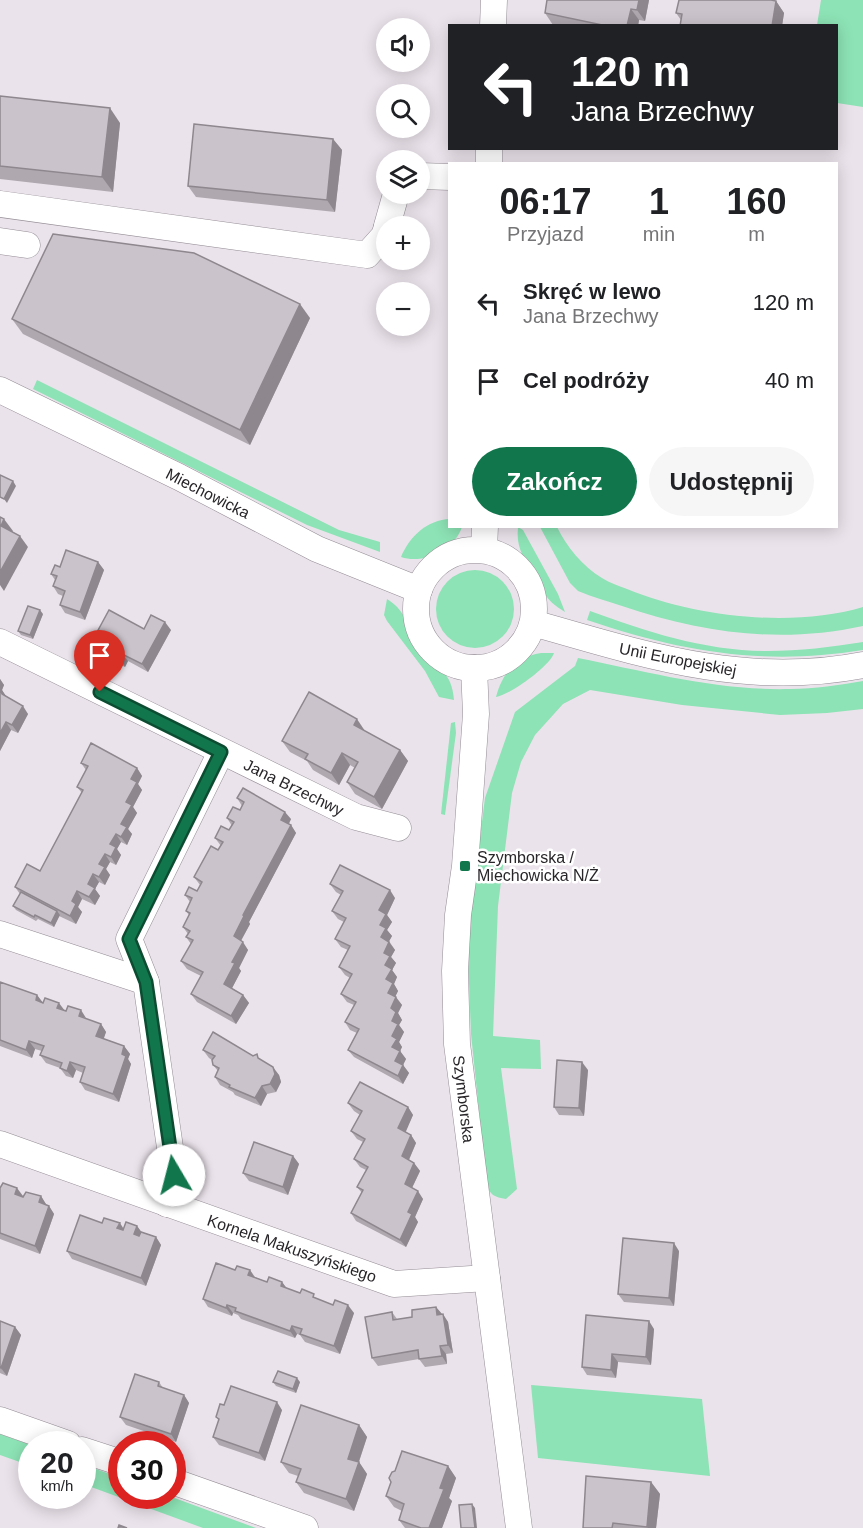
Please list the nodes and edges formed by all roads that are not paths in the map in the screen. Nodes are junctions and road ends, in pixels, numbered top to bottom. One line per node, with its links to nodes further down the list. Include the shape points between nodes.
1 (494, 0): 2 (street)
2 (493, 24)
3 (430, 176): 4 (street)
4 (448, 177)
5 (0, 204): 8 (street, via 367,255)
6 (0, 241): 7 (street)
7 (27, 245)
8 (376, 245)
9 (0, 390): 11 (street, Miechowicka, via 317,549)
10 (484, 538): 11 (street, via 439,562); 12 (street, via 527,579 535,605)
11 (419, 590): 15 (street, via 418,624 427,644 443,659)
12 (532, 624): 14 (street, Unii Europejskiej, via 695,666 746,673 804,674); 15 (street, via 518,650 490,667)
13 (0, 642): 16 (street, Jana Brzechwy)
14 (863, 665)
15 (474, 668): 22 (street, Szymborska, via 475,736 455,971 457,1044)
16 (221, 752): 17 (street, Jana Brzechwy, via 356,817); 19 (street, via 129,939)
17 (398, 828)
18 (0, 934): 19 (street)
19 (146, 982): 21 (street, via 174,1175)
20 (0, 1144): 21 (street, Kornela Makuszyńskiego)
21 (167, 1204): 22 (street, Kornela Makuszyńskiego, via 394,1284)
22 (488, 1278): 27 (street, Szymborska)
23 (0, 1420): 24 (street)
24 (31, 1431)
25 (186, 1486): 26 (street)
26 (305, 1528)
27 (519, 1528)

